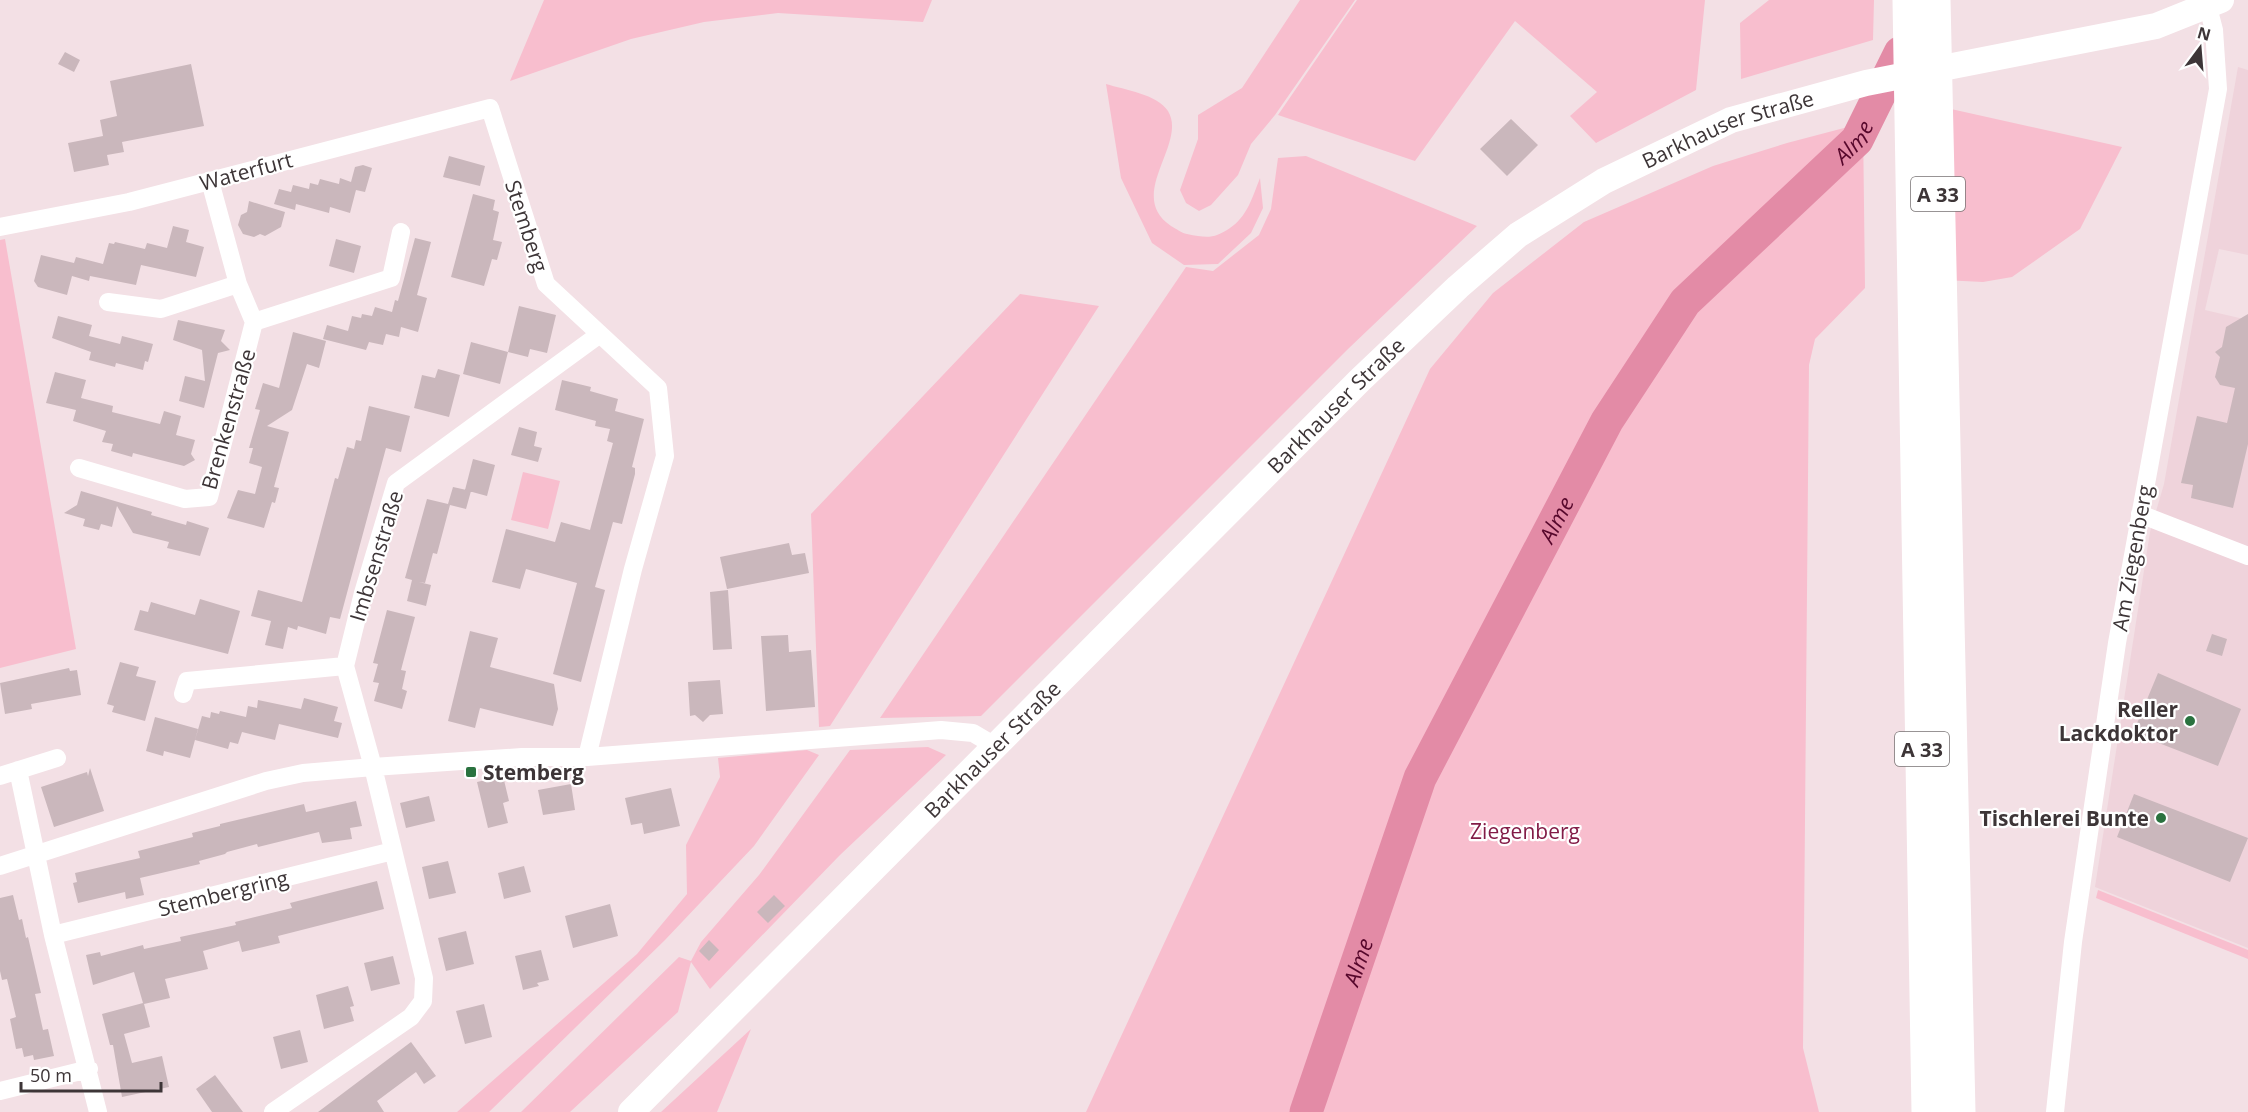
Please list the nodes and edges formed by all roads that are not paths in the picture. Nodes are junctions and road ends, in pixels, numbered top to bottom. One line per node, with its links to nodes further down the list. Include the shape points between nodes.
1 (1909, 0): 12 (highway, A 33)
2 (1934, 0): 12 (highway, A 33)
3 (2215, 4): 14 (street, Am Ziegenberg, via 2218,89); 18 (street, Barkhauser Straße, via 2156,26 1866,83 1731,120 1604,181 1518,235 1458,287 1360,380)
4 (490, 108): 5 (street, Waterfurt); 11 (street, Stemberg, via 546,284)
5 (210, 181): 6 (street, Waterfurt, via 129,202); 8 (street, Brenkenstraße)
6 (0, 227)
7 (400, 232): 10 (street, via 391,278)
8 (238, 284): 9 (street, via 161,309); 10 (street, Brenkenstraße)
9 (108, 302)
10 (255, 322): 13 (street, Brenkenstraße, via 208,497 185,499)
11 (600, 334): 16 (street, Imbsenstraße, via 396,483); 19 (street, Stemberg, via 658,388 665,456)
12 (1929, 387): 32 (highway, A 33); 33 (highway, A 33)
13 (79, 468)
14 (2140, 514): 15 (street); 34 (street, Am Ziegenberg, via 2073,942)
15 (2248, 556)
16 (345, 666): 17 (street, via 187,681); 21 (street, Imbsenstraße)
17 (183, 694)
18 (995, 747): 19 (street, via 973,733 941,730); 31 (street, Barkhauser Straße)
19 (587, 756): 21 (street)
20 (57, 758): 22 (street)
21 (372, 767): 23 (street); 24 (street, via 303,773 266,781)
22 (9, 773): 24 (street)
23 (393, 851): 26 (street, Stembergring); 30 (street, via 424,978 423,1001 411,1017)
24 (36, 854): 25 (street); 26 (street)
25 (0, 866)
26 (53, 935): 27 (street)
27 (89, 1069): 28 (street); 29 (street)
28 (0, 1091)
29 (98, 1112)
30 (273, 1112)
31 (631, 1112)
32 (1928, 1112)
33 (1959, 1112)
34 (2055, 1112)

